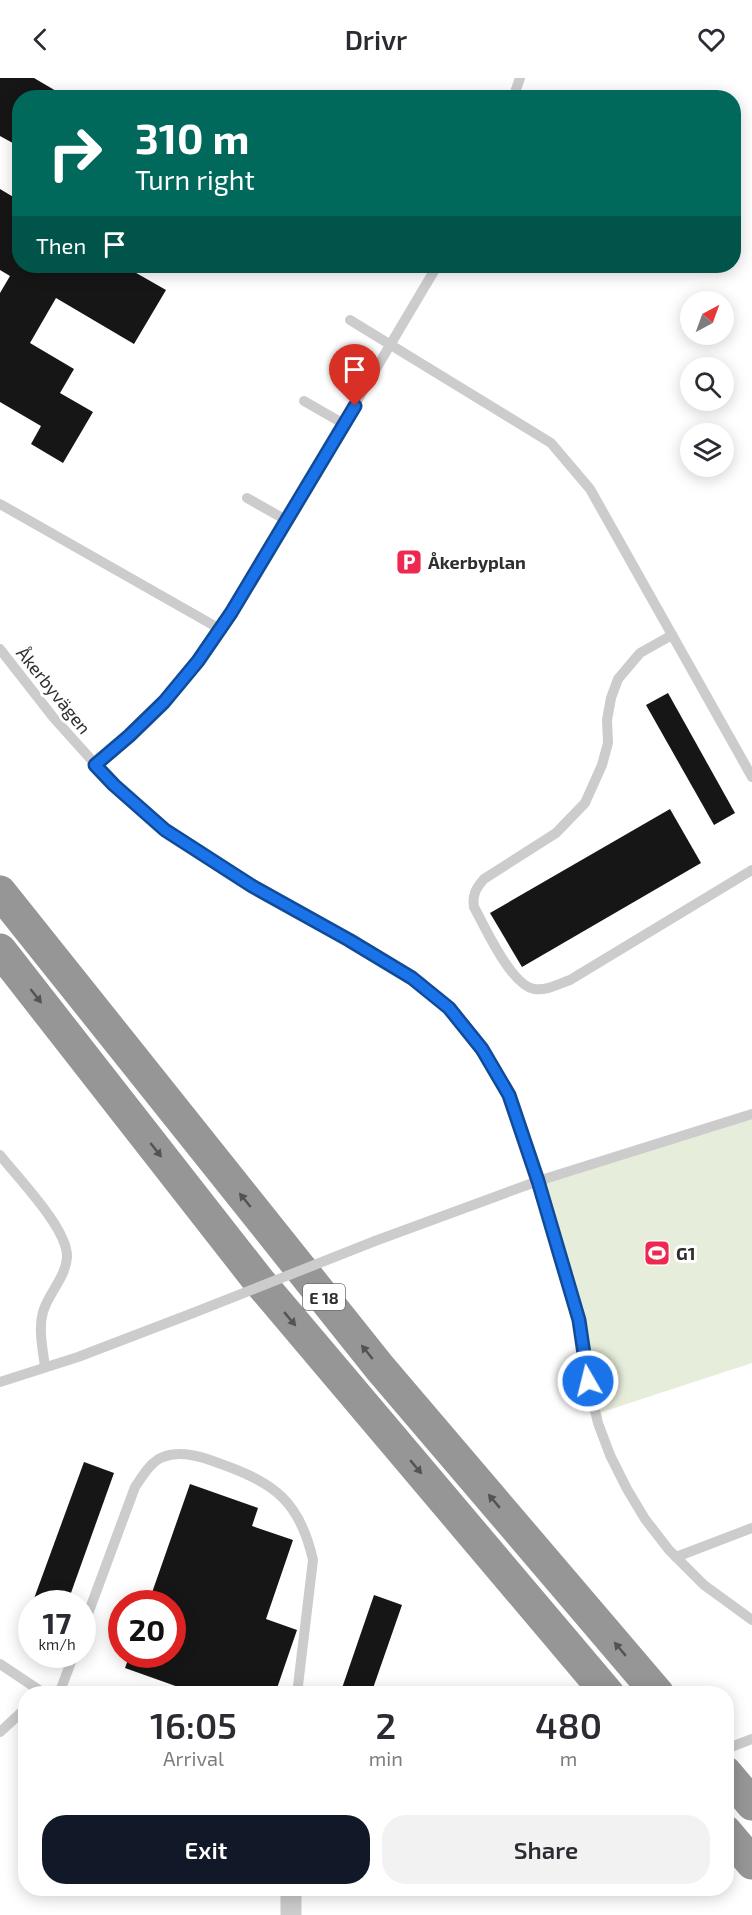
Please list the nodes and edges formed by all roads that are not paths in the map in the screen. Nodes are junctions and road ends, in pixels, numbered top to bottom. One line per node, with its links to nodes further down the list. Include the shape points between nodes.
1 (433, 273): 3 (lane)
2 (350, 320): 3 (lane)
3 (391, 344): 5 (lane); 10 (lane, via 551,443 590,489)
4 (304, 401): 5 (lane)
5 (344, 424): 8 (lane)
6 (247, 498): 8 (lane)
7 (0, 504): 9 (lane)
8 (286, 520): 9 (lane)
9 (220, 629): 12 (lane, via 164,702)
10 (672, 635): 13 (lane); 14 (lane, via 640,653 618,679 607,720 608,743 585,803 556,833 484,879 476,888 474,907 514,975 534,989 547,988 570,980)
11 (0, 649): 12 (lane, Åkerbyvägen)
12 (95, 765): 19 (lane, Åkerbyvägen, via 165,830 252,886 403,972 449,1008 482,1049 509,1095)
13 (752, 777)
14 (752, 870)
15 (0, 892): 32 (highway, E 18, one-way to 15, via 380,1368)
16 (0, 950): 31 (highway, E 18, one-way to 31, via 258,1280)
17 (752, 1114): 19 (lane)
18 (0, 1155): 20 (lane, via 63,1238 67,1257 64,1270 42,1314)
19 (538, 1181): 20 (lane, bridge); 23 (lane, Åkerbyvägen, via 579,1320 598,1423 627,1489)
20 (45, 1367): 21 (lane)
21 (0, 1382)
22 (752, 1528): 23 (lane)
23 (676, 1557): 25 (lane, Åkerbyvägen, via 704,1585)
24 (96, 1592): 30 (lane, via 135,1487 161,1458 179,1454 206,1458 245,1473 270,1485 300,1520 308,1539 313,1560)
25 (752, 1620)
26 (0, 1664): 28 (lane)
27 (69, 1668): 29 (lane)
28 (31, 1686)
29 (62, 1686)
30 (298, 1686)
31 (601, 1686)
32 (651, 1686)
33 (18, 1715): 34 (lane)
34 (0, 1732)
35 (752, 1738): 36 (lane)
36 (734, 1746)
37 (734, 1783): 38 (highway)
38 (752, 1804)
39 (734, 1842): 40 (highway)
40 (752, 1863)
41 (291, 1896): 42 (street)
42 (291, 1914)

